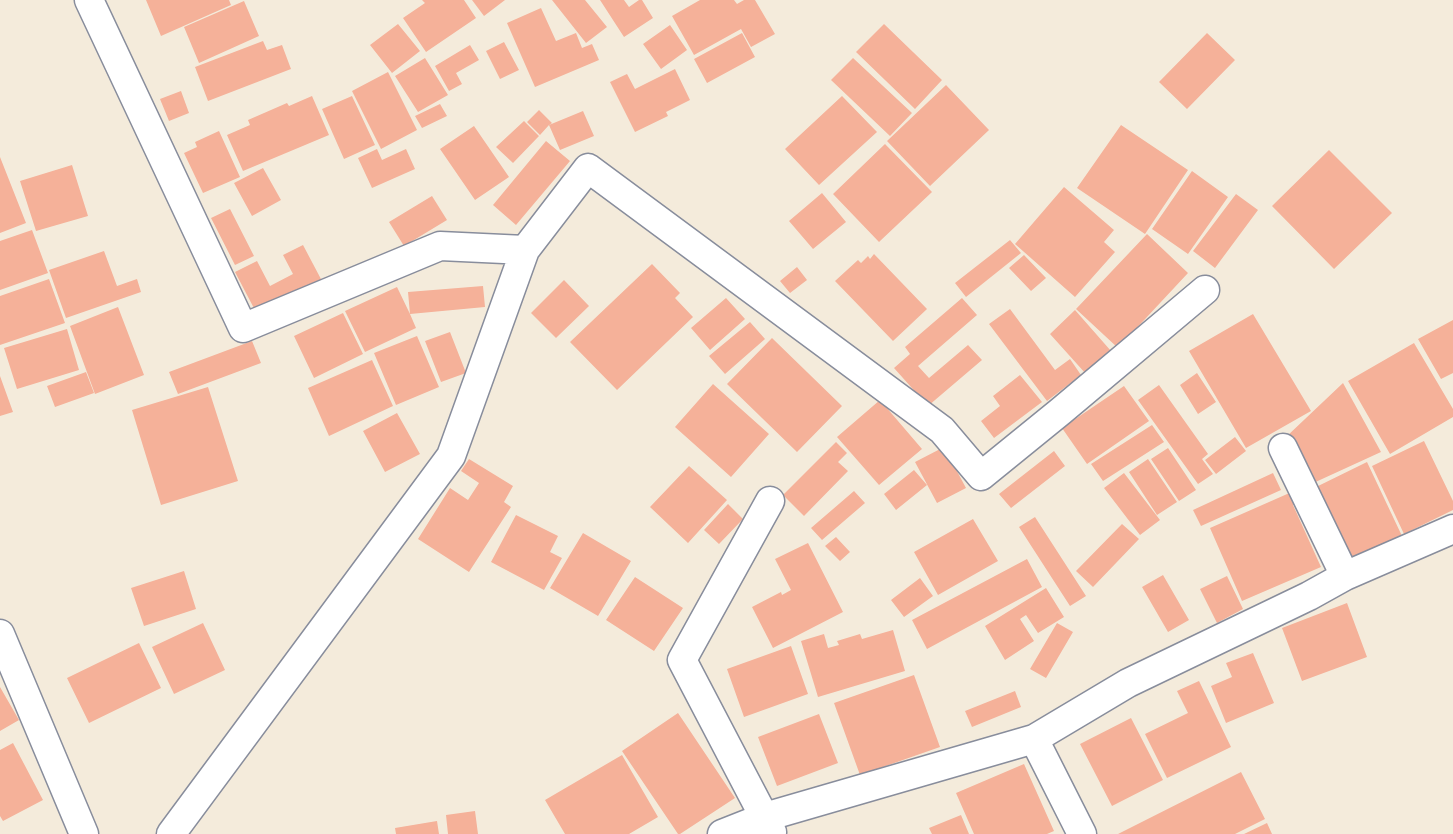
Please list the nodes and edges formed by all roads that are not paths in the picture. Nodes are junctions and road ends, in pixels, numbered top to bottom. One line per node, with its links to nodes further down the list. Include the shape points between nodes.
1 (89, 0): 2 (street, via 243,328 441,246)
2 (525, 250): 3 (street, via 588,168 942,430 981,476); 12 (street, via 451,456)
3 (1206, 290)
4 (1282, 448): 7 (street)
5 (770, 501): 10 (street, via 682,660)
6 (1453, 529): 7 (street)
7 (1345, 576): 9 (street, via 1128,682)
8 (0, 634): 11 (street)
9 (1034, 739): 10 (street); 14 (street)
10 (769, 825): 13 (street)
11 (84, 834)
12 (171, 834)
13 (722, 834)
14 (1082, 834)

